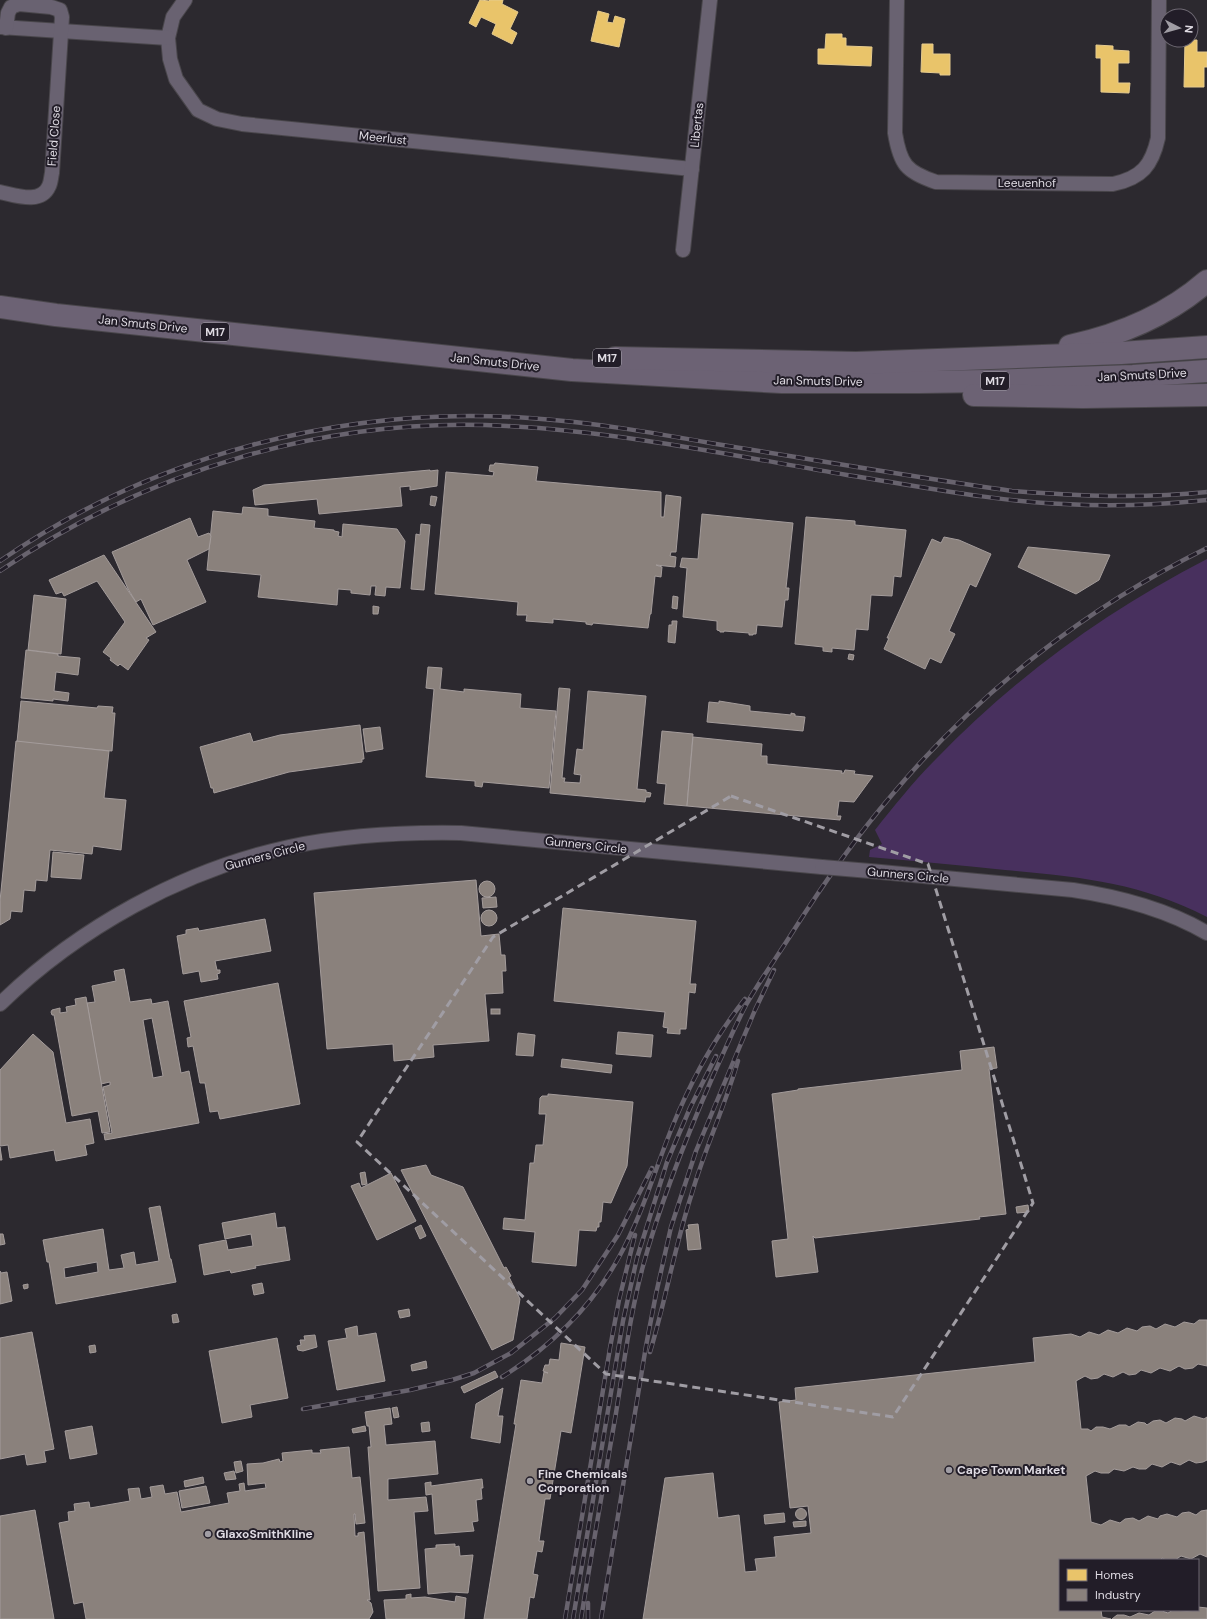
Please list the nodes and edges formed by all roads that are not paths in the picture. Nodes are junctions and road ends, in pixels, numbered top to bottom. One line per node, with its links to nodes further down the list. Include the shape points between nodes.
1 (185, 0): 7 (street, Meerlust, via 174,17)
2 (710, 0): 8 (street, Libertas)
3 (897, 0): 4 (street, Leeuenhof, via 895,133 898,152 906,166 918,176 936,182 1113,184 1136,176 1155,154 1158,138)
4 (1159, 0)
5 (3, 27): 6 (street, Field Close); 6 (street, Field Close, via 11,8 19,4 60,10)
6 (62, 31): 7 (street, Field Close); 9 (street, Field Close, via 49,187 39,196 27,198)
7 (168, 38): 8 (street, Meerlust, via 170,59 176,79 198,110 217,119 242,124)
8 (692, 169): 10 (street, Libertas)
9 (0, 192)
10 (683, 250)
11 (1207, 281): 15 (main road, via 1169,309 1136,325 1102,338)
12 (0, 307): 14 (main road, Jan Smuts Drive / M17)
13 (1207, 347): 15 (main road, Jan Smuts Drive / M17)
14 (430, 354): 15 (main road, Jan Smuts Drive / M17, via 856,363); 17 (main road, Jan Smuts Drive / M17, via 572,370 782,382)
15 (1018, 357)
16 (1207, 371): 17 (main road, Jan Smuts Drive / M17, via 1085,378)
17 (861, 382): 18 (main road, via 981,395)
18 (1207, 395)
19 (1207, 933): 20 (street, Gunners Circle, bridge, via 1190,923 1146,906 1101,894 1065,889 461,833 374,834 289,847 193,877 104,922 46,963)
20 (0, 1004)

